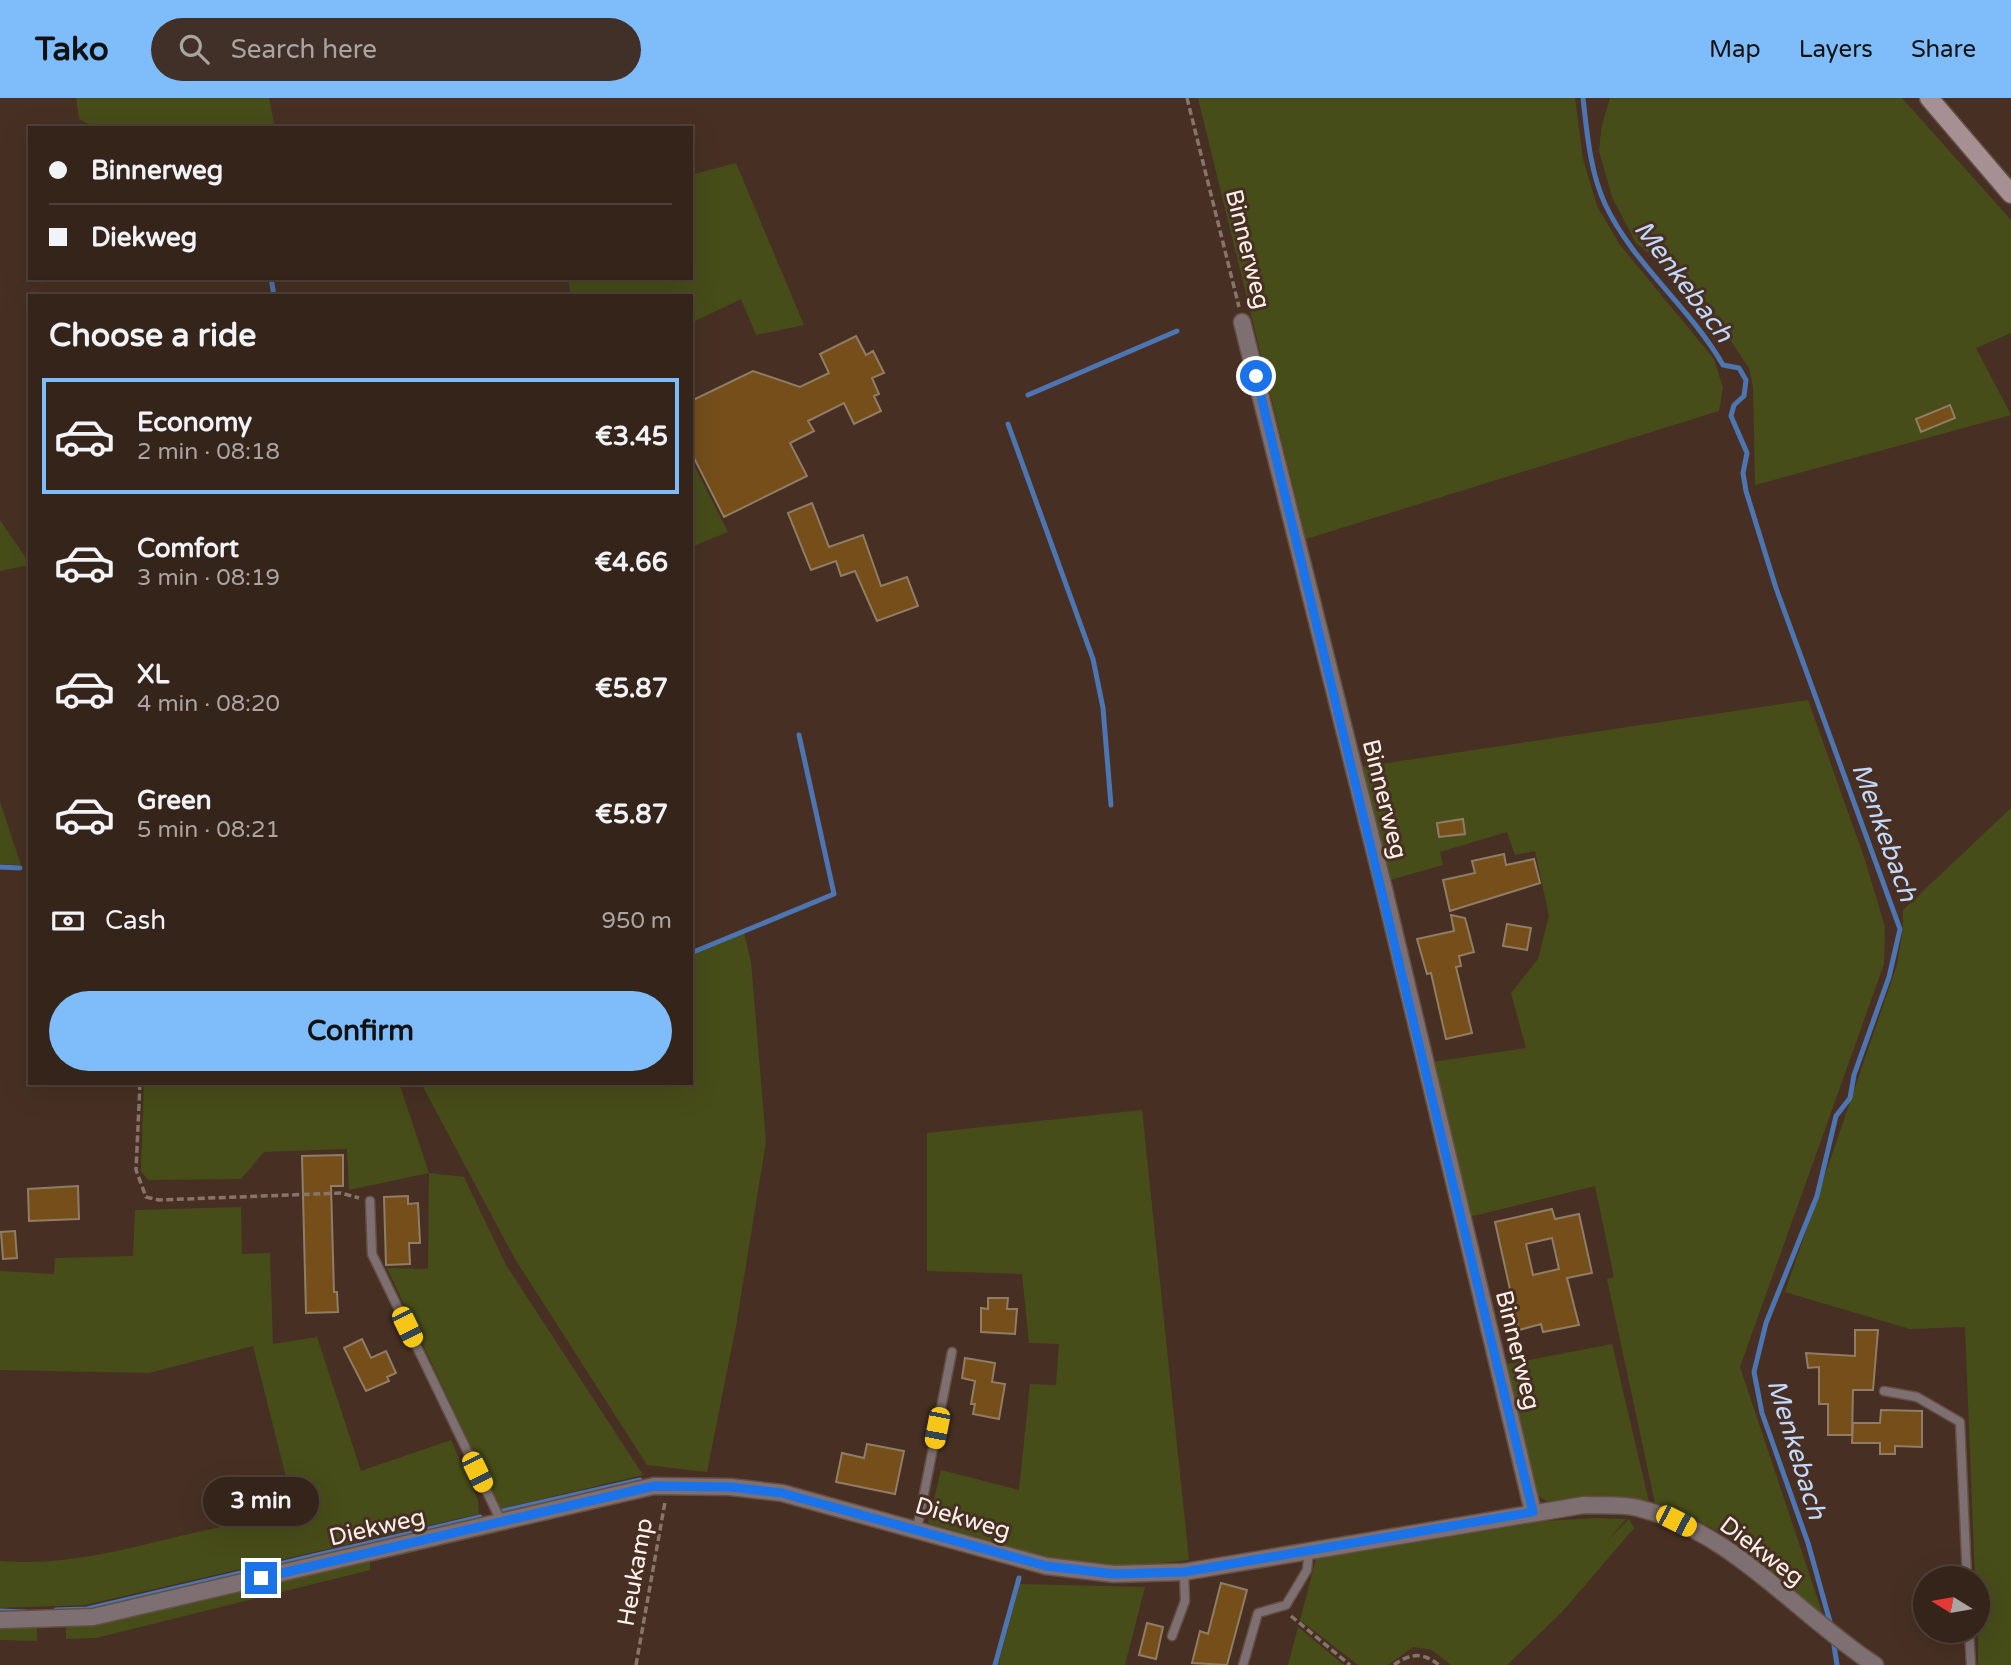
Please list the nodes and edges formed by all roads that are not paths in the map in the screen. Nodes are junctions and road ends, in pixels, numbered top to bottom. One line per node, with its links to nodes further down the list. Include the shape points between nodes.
1 (1929, 98): 2 (street)
2 (2011, 194)
3 (1242, 322): 7 (street, Binnerweg)
4 (370, 1201): 8 (lane, via 372,1254)
5 (951, 1352): 9 (lane)
6 (1884, 1391): 11 (lane, via 1917,1397 1960,1422)
7 (1533, 1512): 10 (street, Diekweg); 16 (street, Diekweg, via 1584,1505 1636,1507 1676,1521 1724,1545)
8 (501, 1521): 9 (street, Diekweg, via 668,1485 782,1493); 13 (street, Diekweg, via 93,1617)
9 (916, 1529): 12 (street, Diekweg, via 1046,1566 1114,1574)
10 (1309, 1550): 12 (street, Diekweg); 17 (lane, via 1307,1570 1286,1605 1258,1613)
11 (1966, 1566)
12 (1184, 1572): 14 (lane, via 1185,1601)
13 (0, 1620)
14 (1172, 1636)
15 (1969, 1643): 18 (lane)
16 (1861, 1658)
17 (1242, 1665)
18 (1970, 1665)

